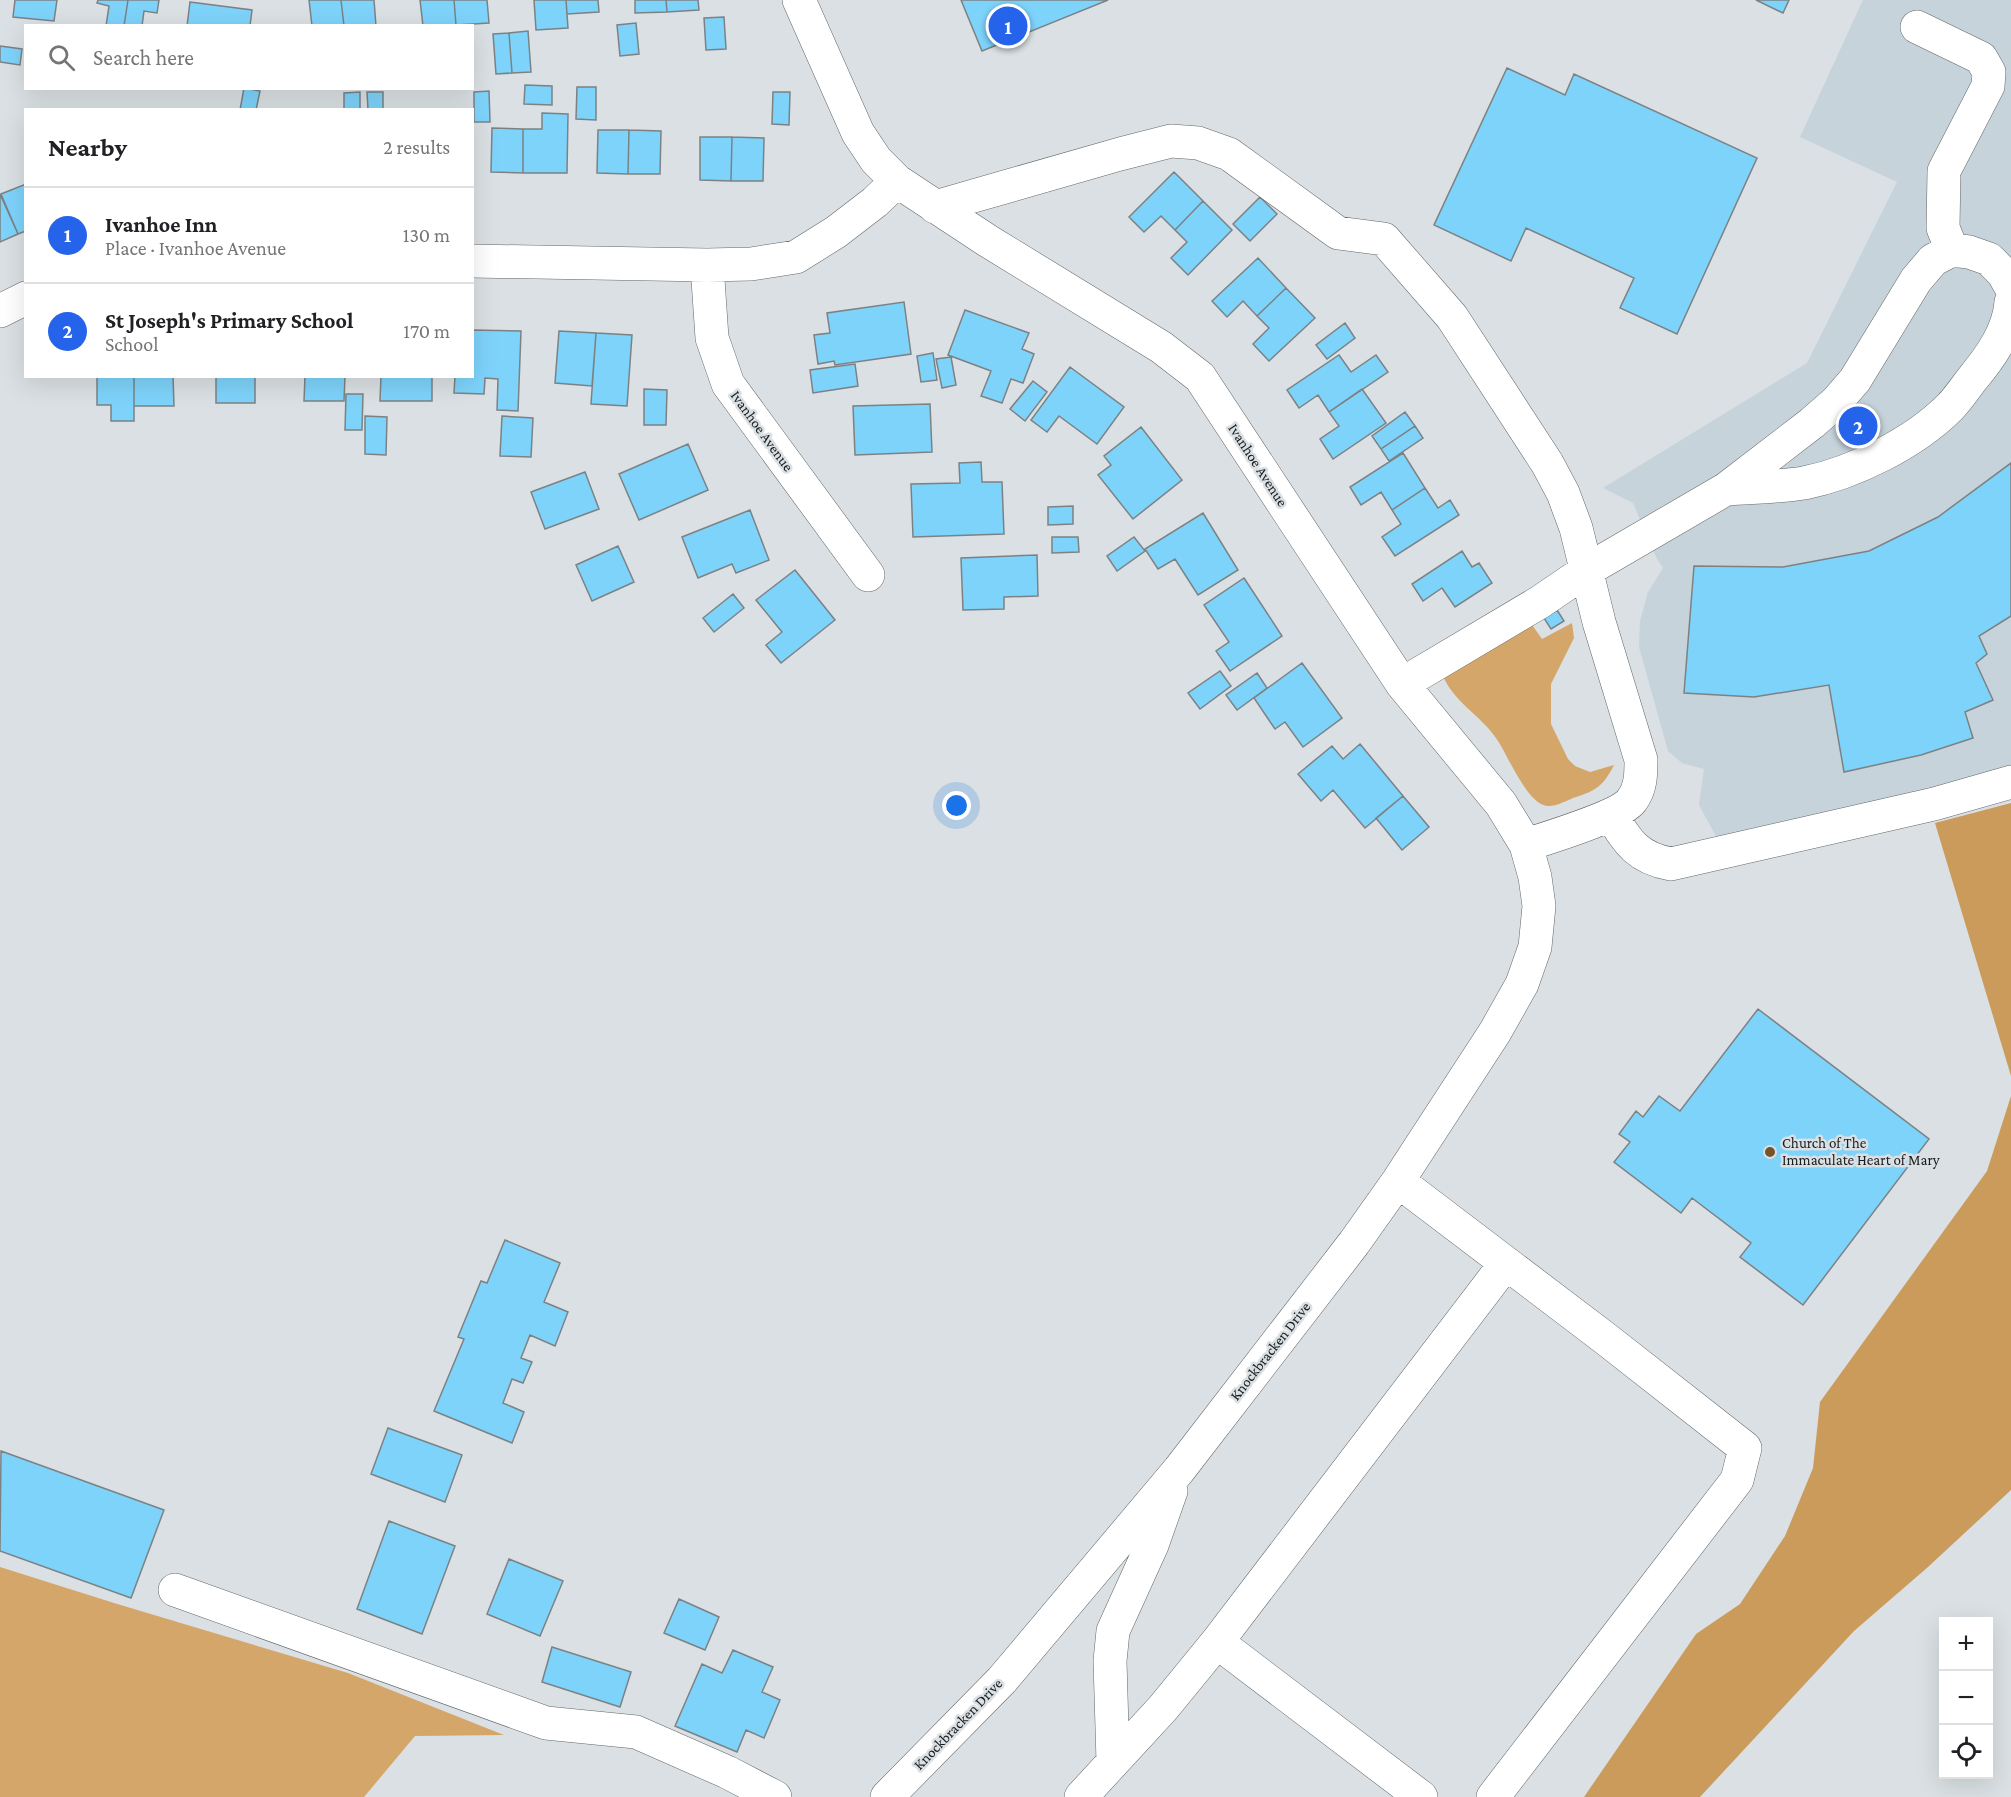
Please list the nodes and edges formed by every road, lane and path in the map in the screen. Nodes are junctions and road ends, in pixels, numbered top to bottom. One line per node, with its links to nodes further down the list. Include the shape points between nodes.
1 (799, 0): 3 (street, Ivanhoe Avenue, via 858,133)
2 (1917, 27): 5 (street, via 1981,58 1989,72 1988,86 1944,171 1942,228)
3 (897, 182): 4 (street, Ivanhoe Avenue); 7 (street, via 836,232 796,257)
4 (935, 207): 13 (street, via 1172,141 1198,143 1229,154 1338,233 1384,239 1452,317 1547,463 1563,493); 15 (street, Ivanhoe Avenue, via 1161,347 1200,377)
5 (1952, 250): 8 (street, via 1989,259); 12 (street, via 1933,260 1916,280 1855,380 1836,402)
6 (474, 261): 7 (street)
7 (706, 265): 14 (street, Ivanhoe Avenue, via 712,338 728,384)
8 (2011, 287)
9 (24, 299): 11 (street)
10 (2011, 302): 12 (street, via 2001,337 1984,364 1950,407 1910,440 1862,464 1804,483)
11 (0, 310)
12 (1726, 489): 13 (street)
13 (1587, 570): 15 (street); 17 (street, via 1641,760 1641,782 1632,802)
14 (868, 575)
15 (1402, 684): 18 (street, Ivanhoe Avenue, via 1501,804)
16 (2011, 782): 17 (street, via 1934,804 1671,864 1640,854)
17 (1611, 815): 18 (street)
18 (1526, 845): 19 (street, Knockbracken Drive, via 1539,906 1535,947 1522,984 1496,1032)
19 (1398, 1181): 20 (street); 21 (street, Knockbracken Drive)
20 (1506, 1263): 23 (street); 29 (street, via 1745,1448 1737,1479)
21 (1179, 1470): 24 (street, via 1152,1545 1113,1631); 26 (street, Knockbracken Drive, via 1002,1680)
22 (175, 1590): 25 (street, via 546,1723 636,1732)
23 (1217, 1642): 24 (street); 28 (street)
24 (1113, 1762): 27 (street)
25 (775, 1797)
26 (887, 1797)
27 (1081, 1797)
28 (1421, 1797)
29 (1493, 1797)

